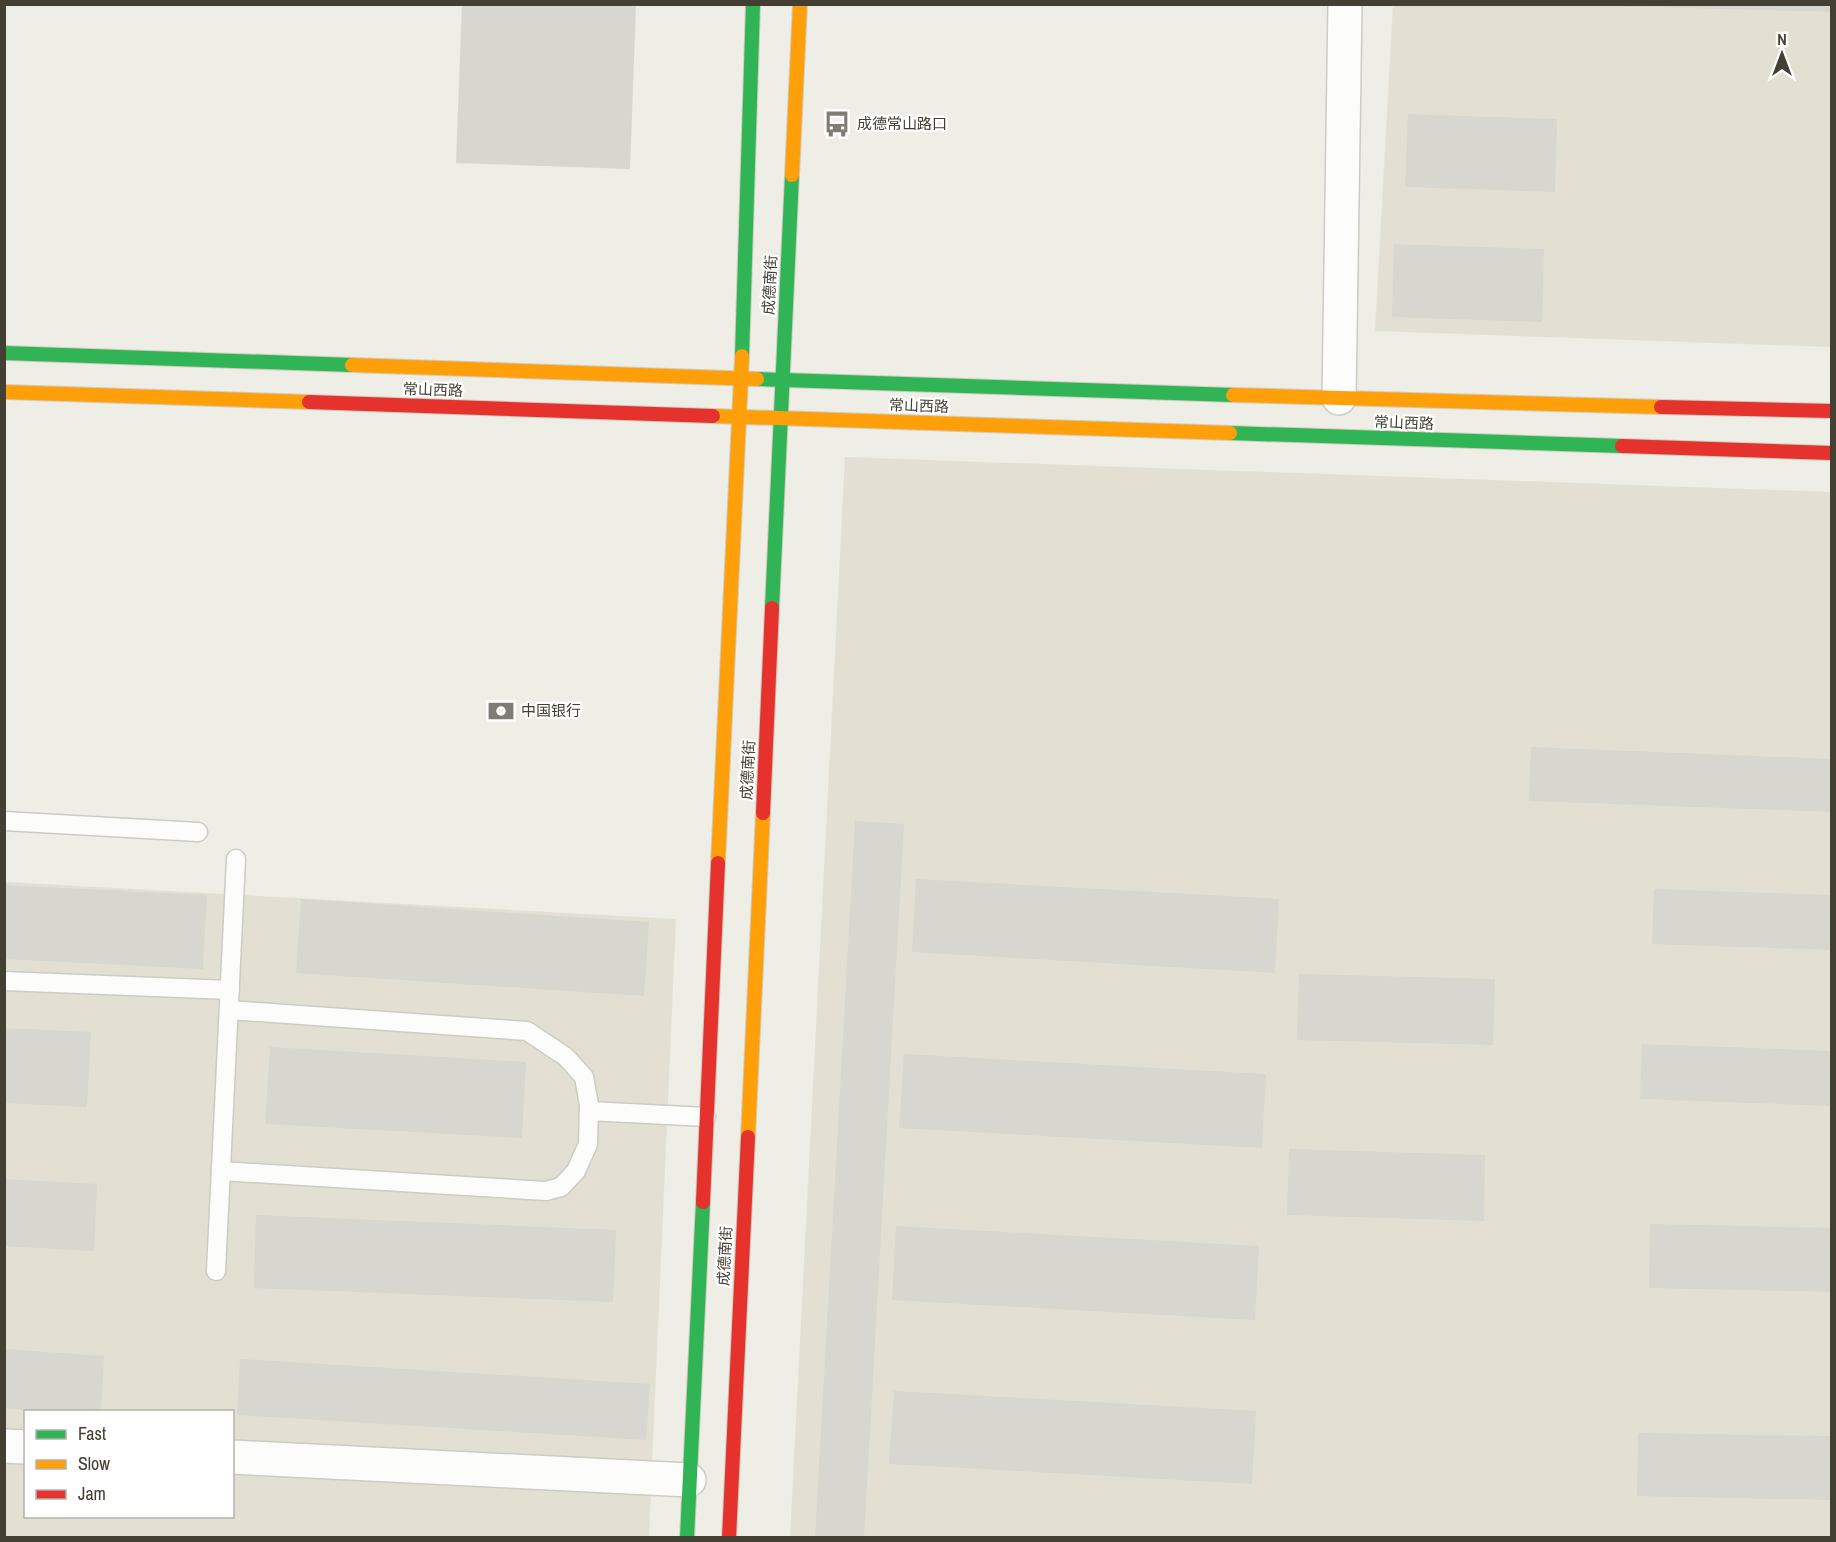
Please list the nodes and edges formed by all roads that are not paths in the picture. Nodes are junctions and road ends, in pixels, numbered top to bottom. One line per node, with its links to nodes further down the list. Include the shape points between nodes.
1 (753, 4): 5 (main road, 成德南街)
2 (800, 4): 6 (main road, 成德南街)
3 (1346, 4): 8 (street)
4 (4, 353): 5 (main road, 常山西路)
5 (741, 378): 6 (main road, 常山西路); 10 (main road, 成德南街)
6 (782, 379): 8 (main road, 常山西路); 11 (main road, 成德南街)
7 (4, 392): 10 (main road, 常山西路)
8 (1339, 398): 9 (main road, 常山西路)
9 (1832, 411)
10 (738, 417): 11 (main road, 常山西路); 20 (main road, 成德南街)
11 (780, 418): 12 (main road, 常山西路); 28 (main road, 成德南街)
12 (1832, 453)
13 (4, 821): 14 (lane)
14 (198, 832)
15 (236, 859): 17 (lane)
16 (4, 981): 17 (lane)
17 (230, 990): 18 (lane)
18 (229, 1010): 19 (lane, via 527,1031 566,1057 584,1077); 21 (lane)
19 (589, 1111): 20 (lane); 21 (lane, via 588,1144 576,1171 561,1187 546,1191)
20 (706, 1117): 26 (main road, 成德南街)
21 (221, 1171): 22 (lane)
22 (216, 1271)
23 (4, 1446): 24 (street)
24 (24, 1447)
25 (234, 1457): 26 (street)
26 (689, 1480): 27 (main road, 成德南街)
27 (687, 1538)
28 (729, 1538)

